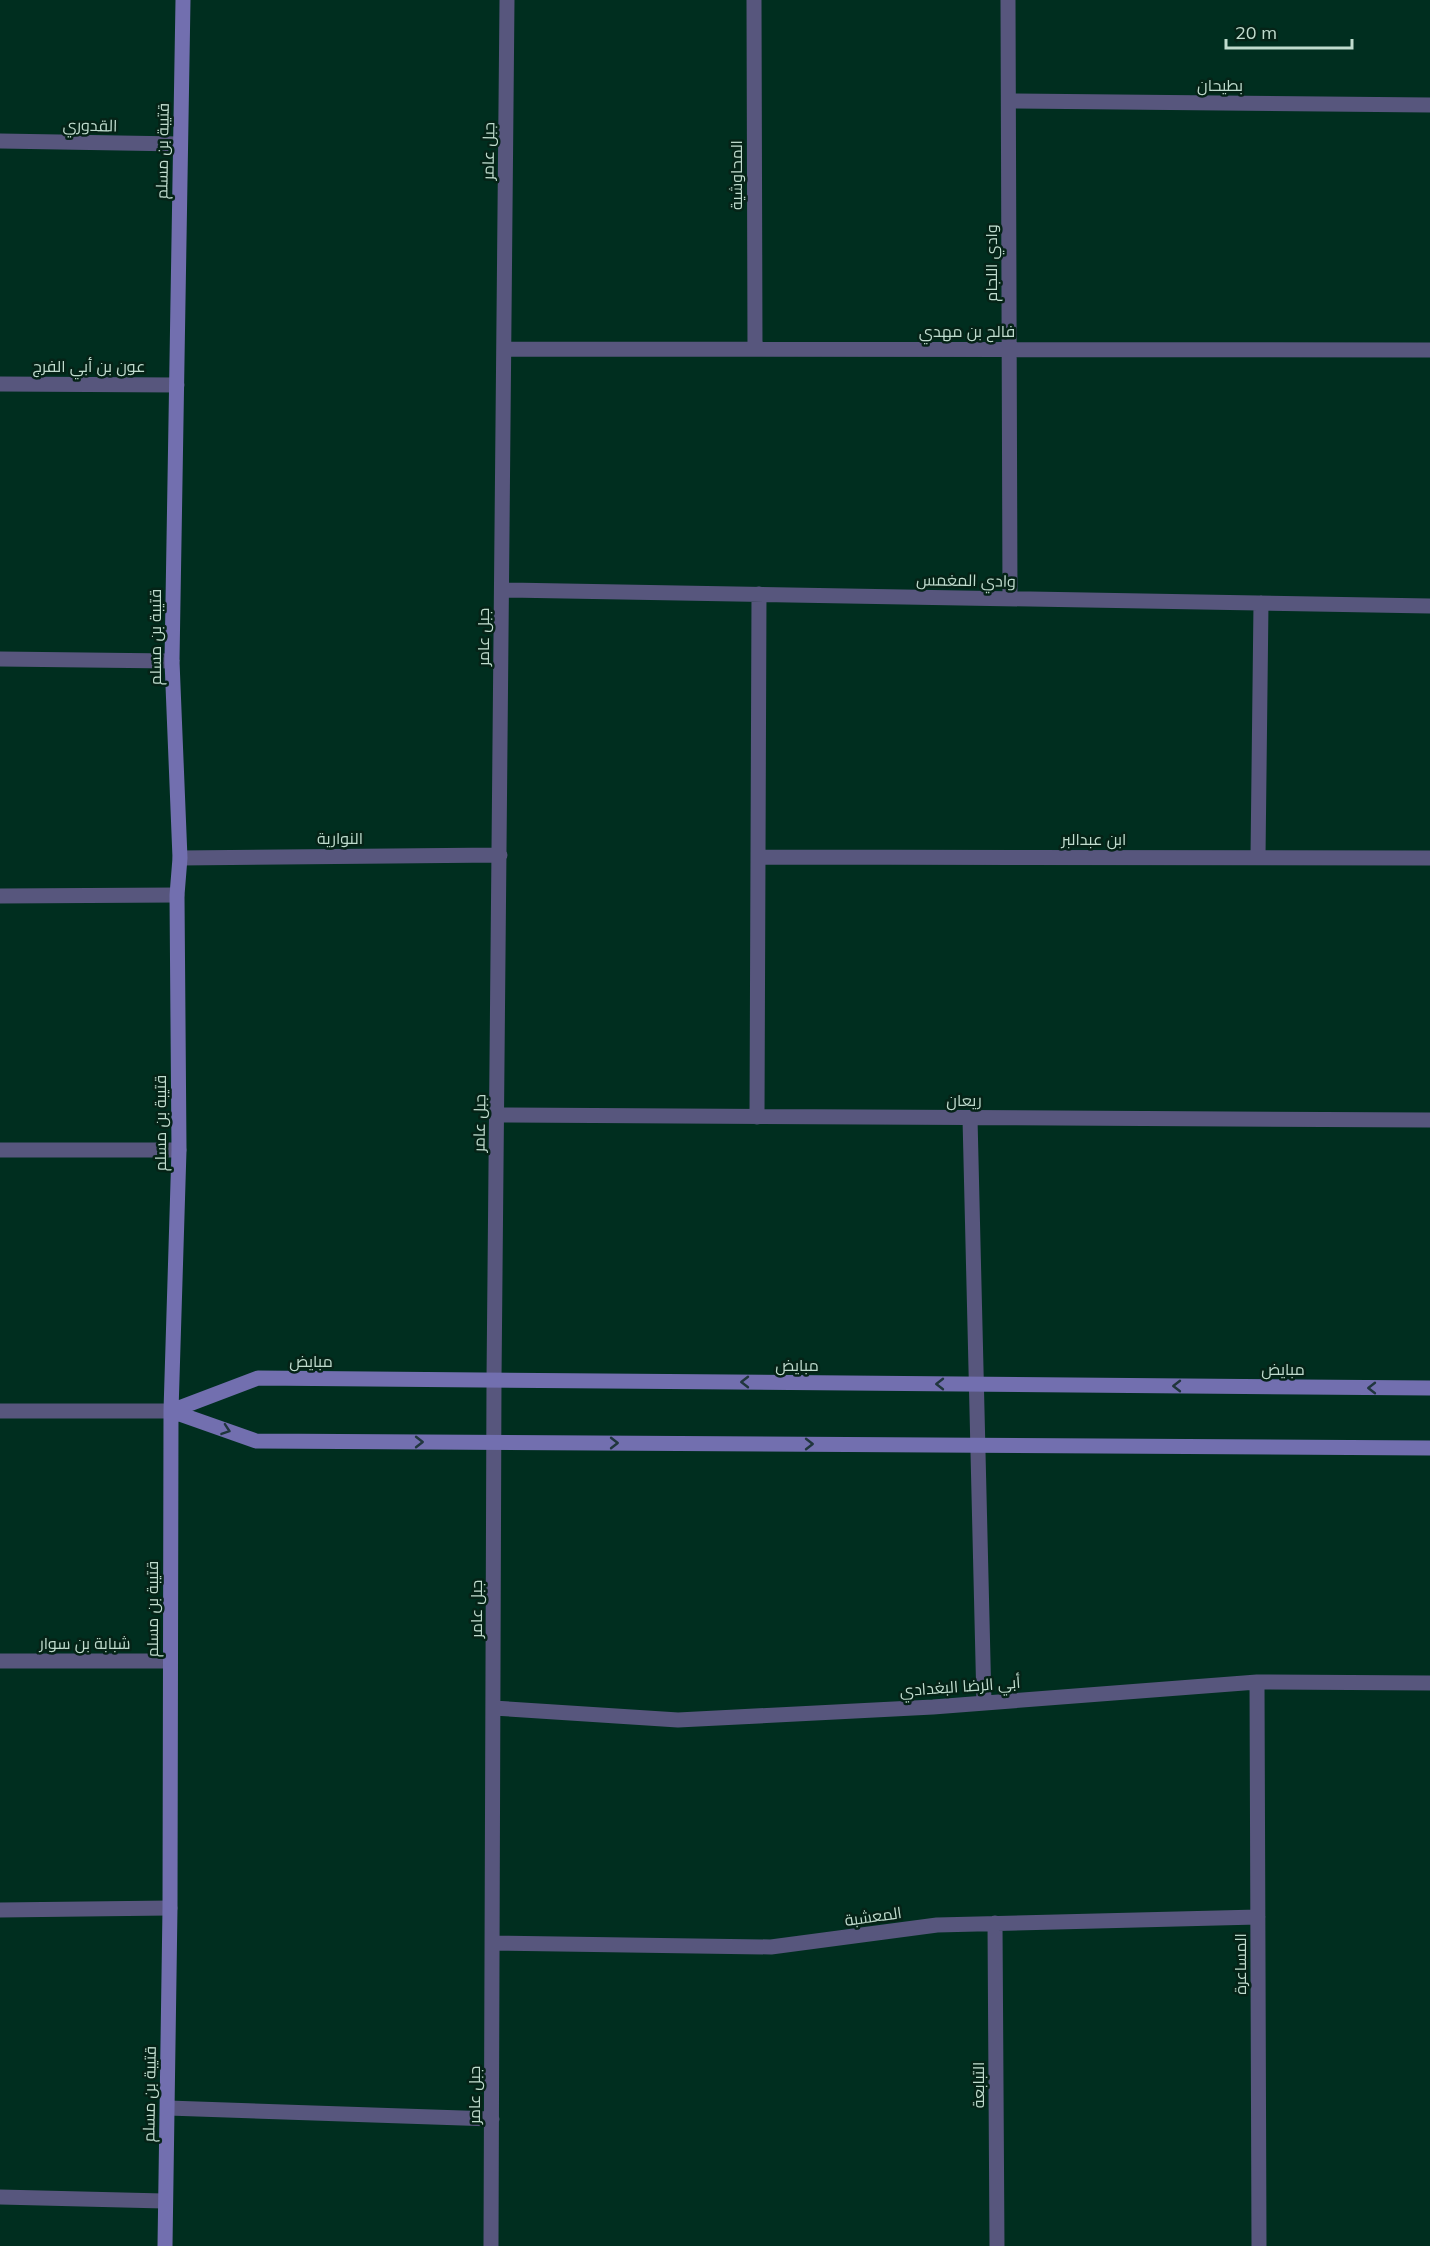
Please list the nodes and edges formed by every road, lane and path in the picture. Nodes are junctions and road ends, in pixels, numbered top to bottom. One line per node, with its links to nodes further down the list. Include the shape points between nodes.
1 (183, 0): 8 (street, قتيبة بن مسلم)
2 (507, 0): 9 (street, جبل عامر)
3 (754, 0): 10 (street, المحاوشية)
4 (1008, 0): 5 (street, وادي اللجام)
5 (1009, 101): 6 (street, بطيحان); 11 (street, وادي اللجام)
6 (1430, 105)
7 (0, 141): 8 (street, القدوري)
8 (180, 144): 14 (street, قتيبة بن مسلم)
9 (504, 349): 10 (street, فالح بن مهدي); 15 (street, جبل عامر)
10 (755, 349): 11 (street, فالح بن مهدي)
11 (1009, 350): 12 (street, فالح بن مهدي); 17 (street, وادي اللجام)
12 (1430, 350)
13 (0, 384): 14 (street, عون بن أبي الفرج)
14 (177, 385): 21 (street, قتيبة بن مسلم)
15 (502, 590): 16 (street, وادي المغمس); 22 (street, جبل عامر)
16 (759, 594): 17 (street, وادي المغمس); 23 (street)
17 (1010, 599): 18 (street, وادي المغمس)
18 (1261, 603): 19 (street, وادي المغمس); 24 (street)
19 (1430, 606)
20 (0, 659): 21 (street)
21 (172, 662): 25 (street, قتيبة بن مسلم)
22 (500, 855): 25 (street, النوارية); 29 (street, جبل عامر)
23 (758, 857): 24 (street, ابن عبدالبر); 30 (street)
24 (1258, 857): 26 (street, ابن عبدالبر)
25 (180, 858): 27 (street, قتيبة بن مسلم)
26 (1430, 858)
27 (177, 895): 28 (street); 34 (street, قتيبة بن مسلم)
28 (0, 896)
29 (497, 1115): 30 (street, ريعان); 35 (street, جبل عامر)
30 (758, 1117): 31 (street, ريعان)
31 (970, 1118): 32 (street, ريعان); 36 (street)
32 (1430, 1119)
33 (0, 1150): 34 (street)
34 (179, 1150): 39 (street, قتيبة بن مسلم)
35 (494, 1380): 36 (street, مبايض, one-way to 35); 39 (street, مبايض, via 258,1378); 40 (street, جبل عامر)
36 (976, 1384): 37 (street, مبايض, one-way to 36); 41 (street)
37 (1430, 1388)
38 (0, 1411): 39 (street, مبايض)
39 (171, 1411): 40 (street, مبايض, one-way to 40, via 256,1441); 44 (street, قتيبة بن مسلم)
40 (494, 1442): 41 (street, مبايض, one-way to 41); 48 (street, جبل عامر)
41 (978, 1446): 42 (street, مبايض); 47 (street)
42 (1430, 1448)
43 (0, 1661): 44 (street, شبابة بن سوار)
44 (170, 1661): 49 (street, قتيبة بن مسلم)
45 (1257, 1682): 46 (street, أبي الرضا البغدادي); 47 (street, أبي الرضا البغدادي); 51 (street, المساعرة)
46 (1430, 1683)
47 (984, 1703): 48 (street, أبي الرضا البغدادي, via 678,1720)
48 (493, 1708): 53 (street, جبل عامر)
49 (170, 1908): 50 (street); 54 (street, قتيبة بن مسلم)
50 (0, 1910)
51 (1258, 1917): 52 (street, المعشبة); 61 (street, المساعرة)
52 (995, 1923): 53 (street, المعشبة, via 937,1925 771,1947); 60 (street, التبابعة)
53 (492, 1942): 55 (street, جبل عامر)
54 (168, 2108): 55 (street); 57 (street, قتيبة بن مسلم)
55 (492, 2119): 59 (street, جبل عامر)
56 (0, 2197): 57 (street)
57 (164, 2201): 58 (street, قتيبة بن مسلم)
58 (165, 2246)
59 (491, 2246)
60 (997, 2246)
61 (1259, 2246)

